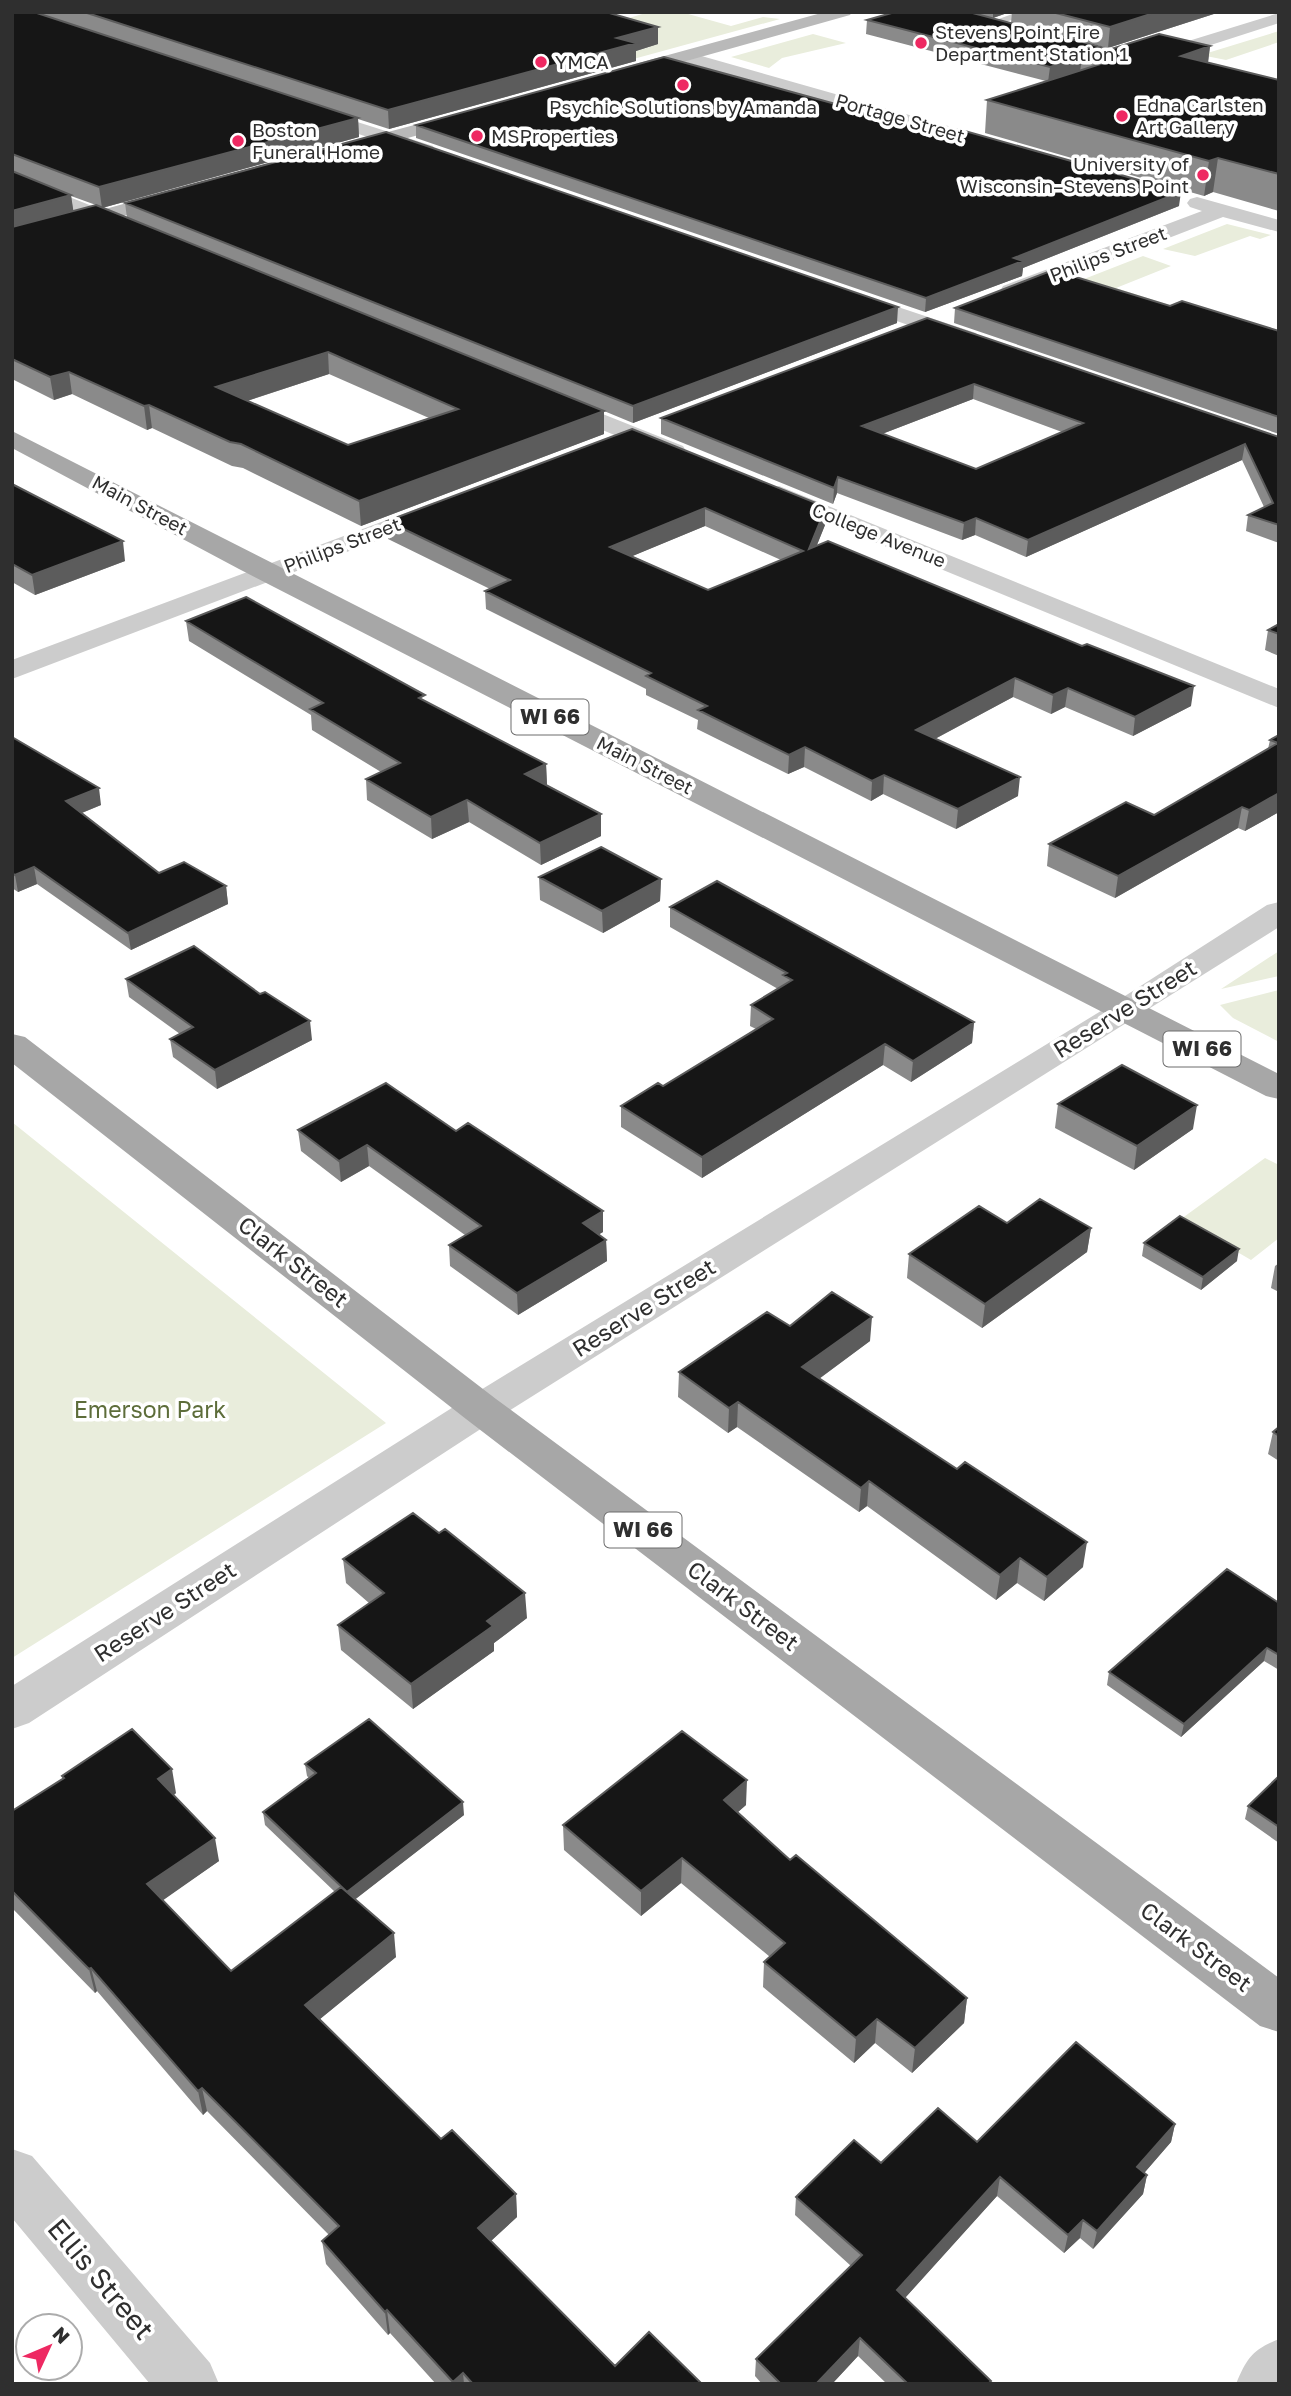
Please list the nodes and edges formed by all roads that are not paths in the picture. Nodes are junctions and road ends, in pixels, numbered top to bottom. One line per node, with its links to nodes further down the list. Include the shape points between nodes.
1 (844, 12): 6 (main road)
2 (1030, 12): 4 (lane)
3 (1279, 18): 7 (street)
4 (982, 23): 5 (street)
5 (1015, 32)
6 (684, 56): 8 (main road); 12 (street, Portage Street)
7 (1132, 63)
8 (603, 78)
9 (295, 107): 13 (street)
10 (484, 111): 13 (main road)
11 (961, 119): 12 (street)
12 (934, 127): 14 (street, Portage Street)
13 (390, 138): 15 (main road); 16 (street)
14 (1024, 153)
15 (331, 154)
16 (451, 159)
17 (12, 180): 21 (street)
18 (201, 189): 21 (main road)
19 (1179, 198): 20 (street)
20 (1222, 210): 22 (street); 26 (street, Philips Street)
21 (102, 216): 23 (street); 24 (main road)
22 (1279, 226)
23 (148, 235)
24 (12, 241)
25 (830, 290): 28 (street)
26 (994, 298)
27 (957, 312): 28 (street)
28 (927, 324): 29 (street); 30 (street)
29 (896, 336)
30 (985, 344)
31 (540, 396): 33 (street)
32 (669, 422): 33 (street)
33 (635, 435): 35 (street); 36 (street)
34 (12, 438): 39 (main road, Main Street / WI 66)
35 (601, 447)
36 (691, 458)
37 (755, 484): 41 (street, College Avenue)
38 (459, 501): 39 (street, Philips Street)
39 (269, 573): 40 (street, Philips Street); 43 (main road, Main Street / WI 66)
40 (12, 670)
41 (1279, 699)
42 (1279, 912): 43 (street, Reserve Street)
43 (1126, 1010): 45 (main road, Main Street / WI 66); 46 (street, Reserve Street)
44 (12, 1045): 46 (main road, Clark Street / WI 66)
45 (1279, 1088)
46 (481, 1409): 47 (street, Reserve Street); 48 (main road, Clark Street / WI 66)
47 (12, 1710)
48 (1279, 2009)
49 (12, 2175): 51 (street, Ellis Street)
50 (1279, 2369): 52 (street)
51 (189, 2384)
52 (1266, 2384)

